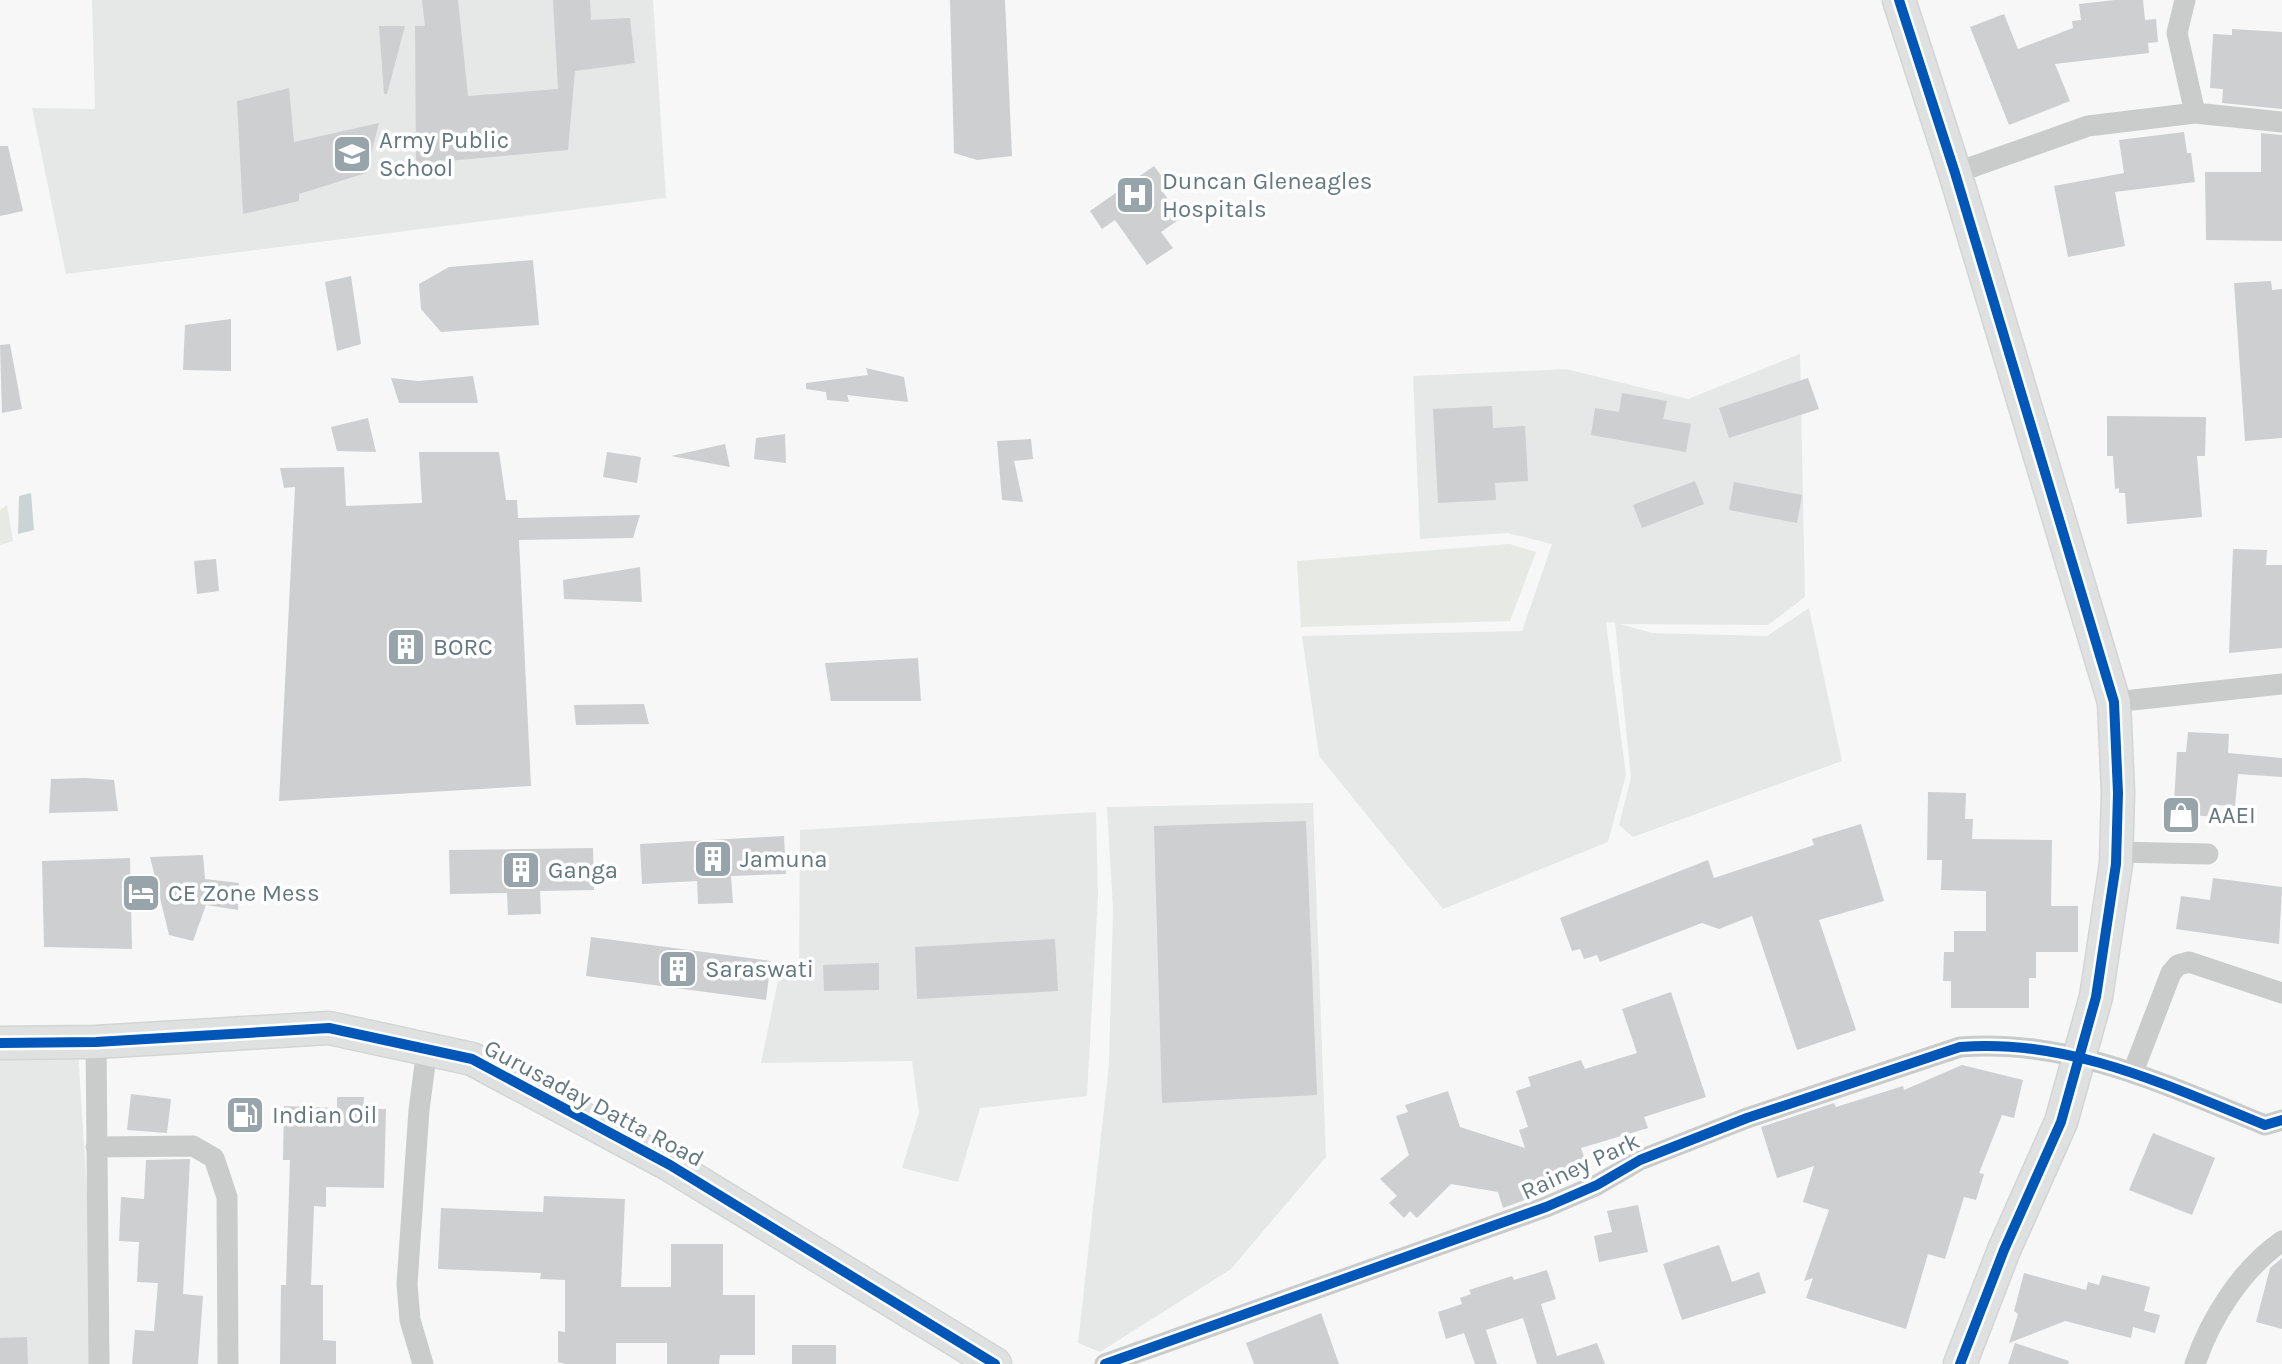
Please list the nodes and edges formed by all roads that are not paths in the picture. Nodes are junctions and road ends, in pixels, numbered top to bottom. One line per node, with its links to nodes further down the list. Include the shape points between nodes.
1 (1899, 0): 5 (street)
2 (2185, 0): 3 (street, via 2177,33)
3 (2195, 113): 4 (street); 5 (street, via 2088,126)
4 (2282, 122)
5 (1955, 173): 7 (street)
6 (2282, 684): 7 (street)
7 (2114, 702): 8 (street)
8 (2116, 852): 9 (street); 14 (street, via 2096,998)
9 (2208, 854)
10 (2282, 993): 15 (street, via 2182,963 2171,972)
11 (96, 1042): 12 (street, Gurusaday Datta Road); 13 (street, Gurusaday Datta Road, via 329,1028); 17 (street)
12 (0, 1043)
13 (427, 1049): 19 (street, Gurusaday Datta Road, via 472,1059 670,1165); 22 (street, via 407,1284 410,1320)
14 (2079, 1055): 15 (street, Rainey Park); 24 (street, Rainey Park, via 1978,1046 1920,1059 1640,1160 1546,1207); 25 (street, via 2061,1122)
15 (2133, 1072): 16 (street, Rainey Park, via 2265,1125)
16 (2282, 1120)
17 (96, 1147): 20 (street); 21 (street, via 193,1146 214,1158 227,1197)
18 (2282, 1241): 26 (street, via 2237,1283)
19 (963, 1355): 23 (street, Gurusaday Datta Road)
20 (99, 1364)
21 (228, 1364)
22 (424, 1364)
23 (995, 1364)
24 (1105, 1364)
25 (1960, 1364)
26 (2195, 1364)

